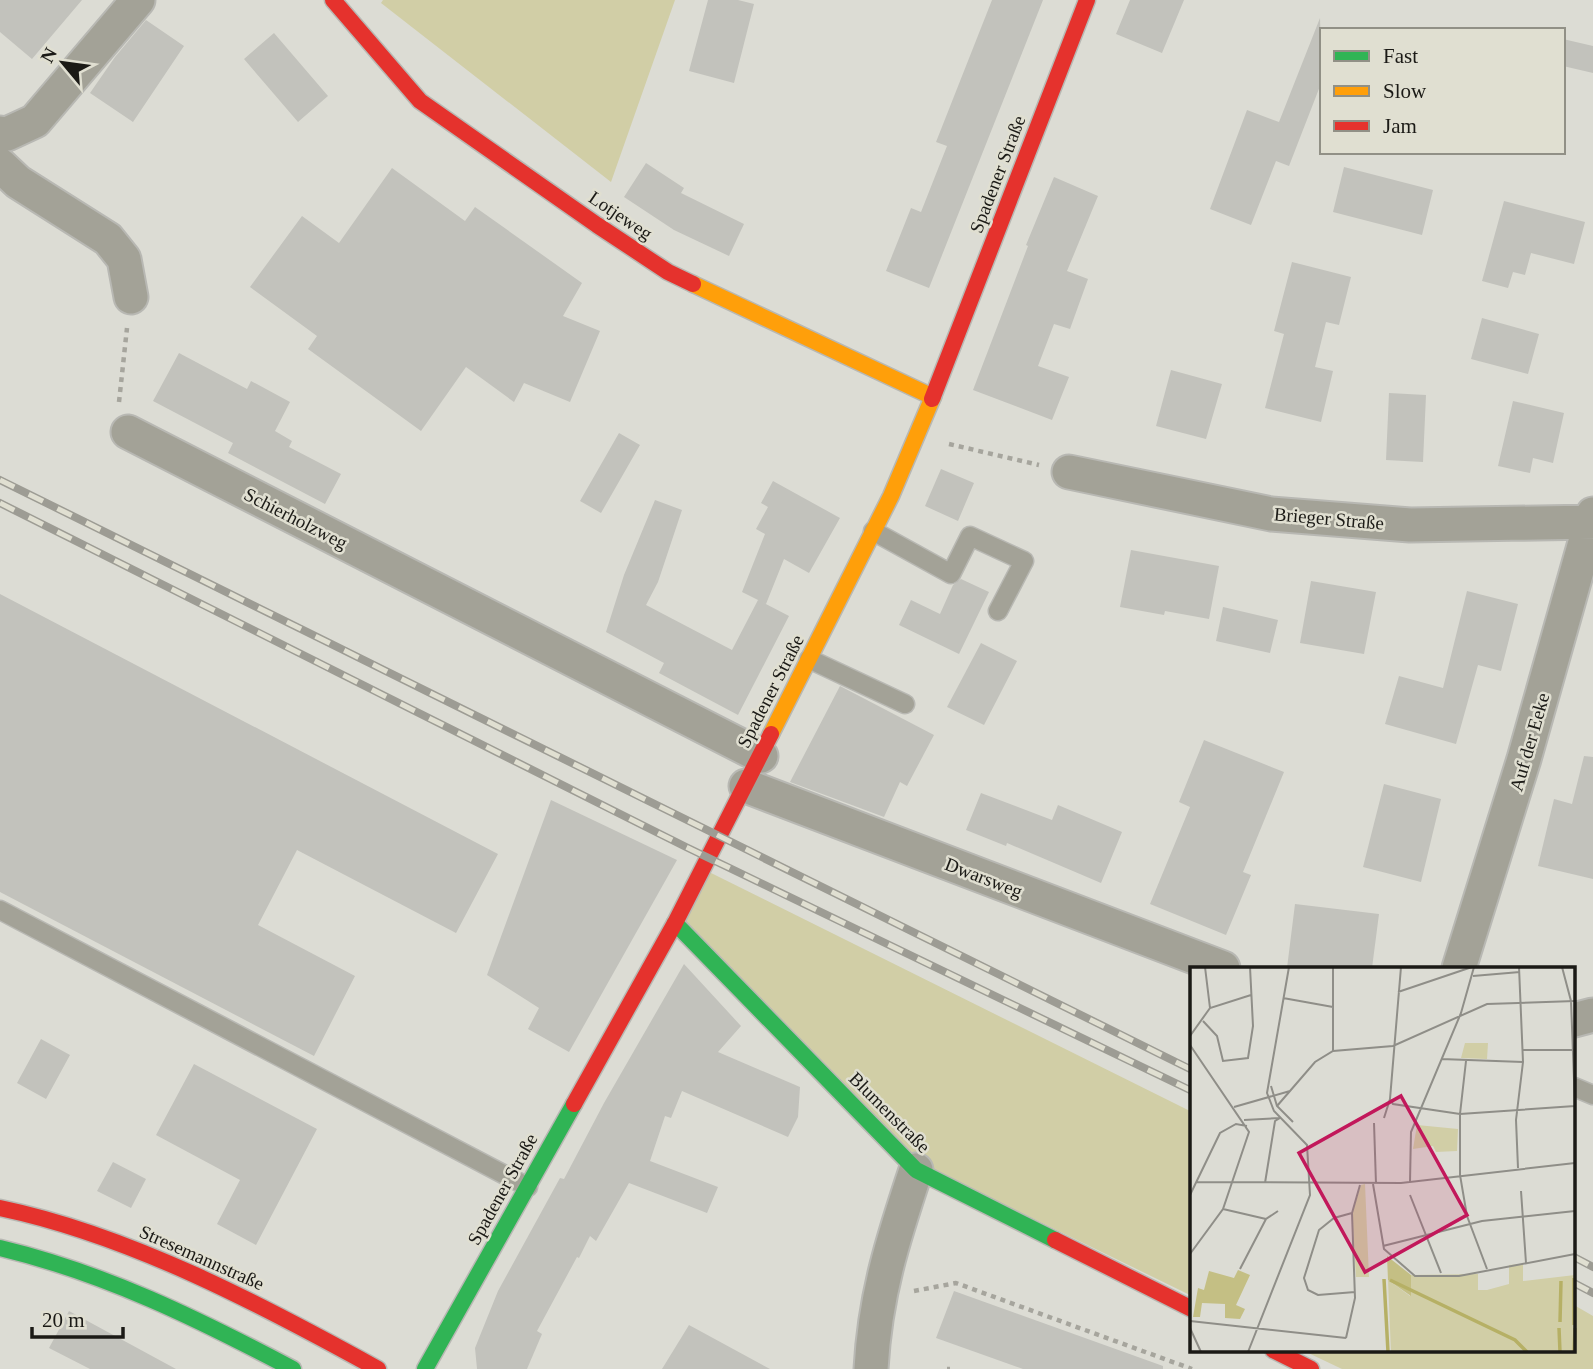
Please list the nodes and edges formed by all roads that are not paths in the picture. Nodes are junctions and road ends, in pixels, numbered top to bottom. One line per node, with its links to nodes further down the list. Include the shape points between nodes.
1 (138, 0): 4 (street, via 35,121)
2 (333, 0): 7 (street, Lotjeweg, via 420,101 607,232 668,272)
3 (1087, 0): 7 (street, Spadener Straße)
4 (0, 133)
5 (0, 165): 6 (street, via 18,182 108,239 124,259)
6 (131, 297)
7 (933, 397): 11 (street, Spadener Straße)
8 (128, 432): 15 (street, Schierholzweg)
9 (1069, 472): 10 (street, Brieger Straße, via 1271,514 1410,525)
10 (1592, 519): 20 (street, Auf der Eeke)
11 (873, 531): 12 (lane, via 951,574 971,536 1024,561); 13 (street, Spadener Straße)
12 (998, 611)
13 (809, 659): 14 (lane); 15 (street, Spadener Straße)
14 (905, 704)
15 (761, 756): 16 (street, Spadener Straße)
16 (746, 786): 18 (street, Spadener Straße); 19 (street, Dwarsweg)
17 (0, 910): 26 (lane)
18 (675, 923): 25 (street, Blumenstraße); 26 (street, Spadener Straße)
19 (1220, 967)
20 (1459, 967)
21 (1593, 1015): 22 (street)
22 (1576, 1019)
23 (1576, 1088): 24 (lane)
24 (1593, 1095)
25 (916, 1170): 29 (street, Blumenstraße); 34 (street, via 888,1252)
26 (527, 1187): 33 (street, Spadener Straße)
27 (0, 1208): 32 (street, Stresemannstraße, via 109,1239 197,1276 267,1308)
28 (0, 1248): 31 (street, via 37,1255 183,1312)
29 (1190, 1308)
30 (1277, 1352): 35 (street)
31 (293, 1369)
32 (378, 1369)
33 (425, 1369)
34 (871, 1369)
35 (1311, 1369)

